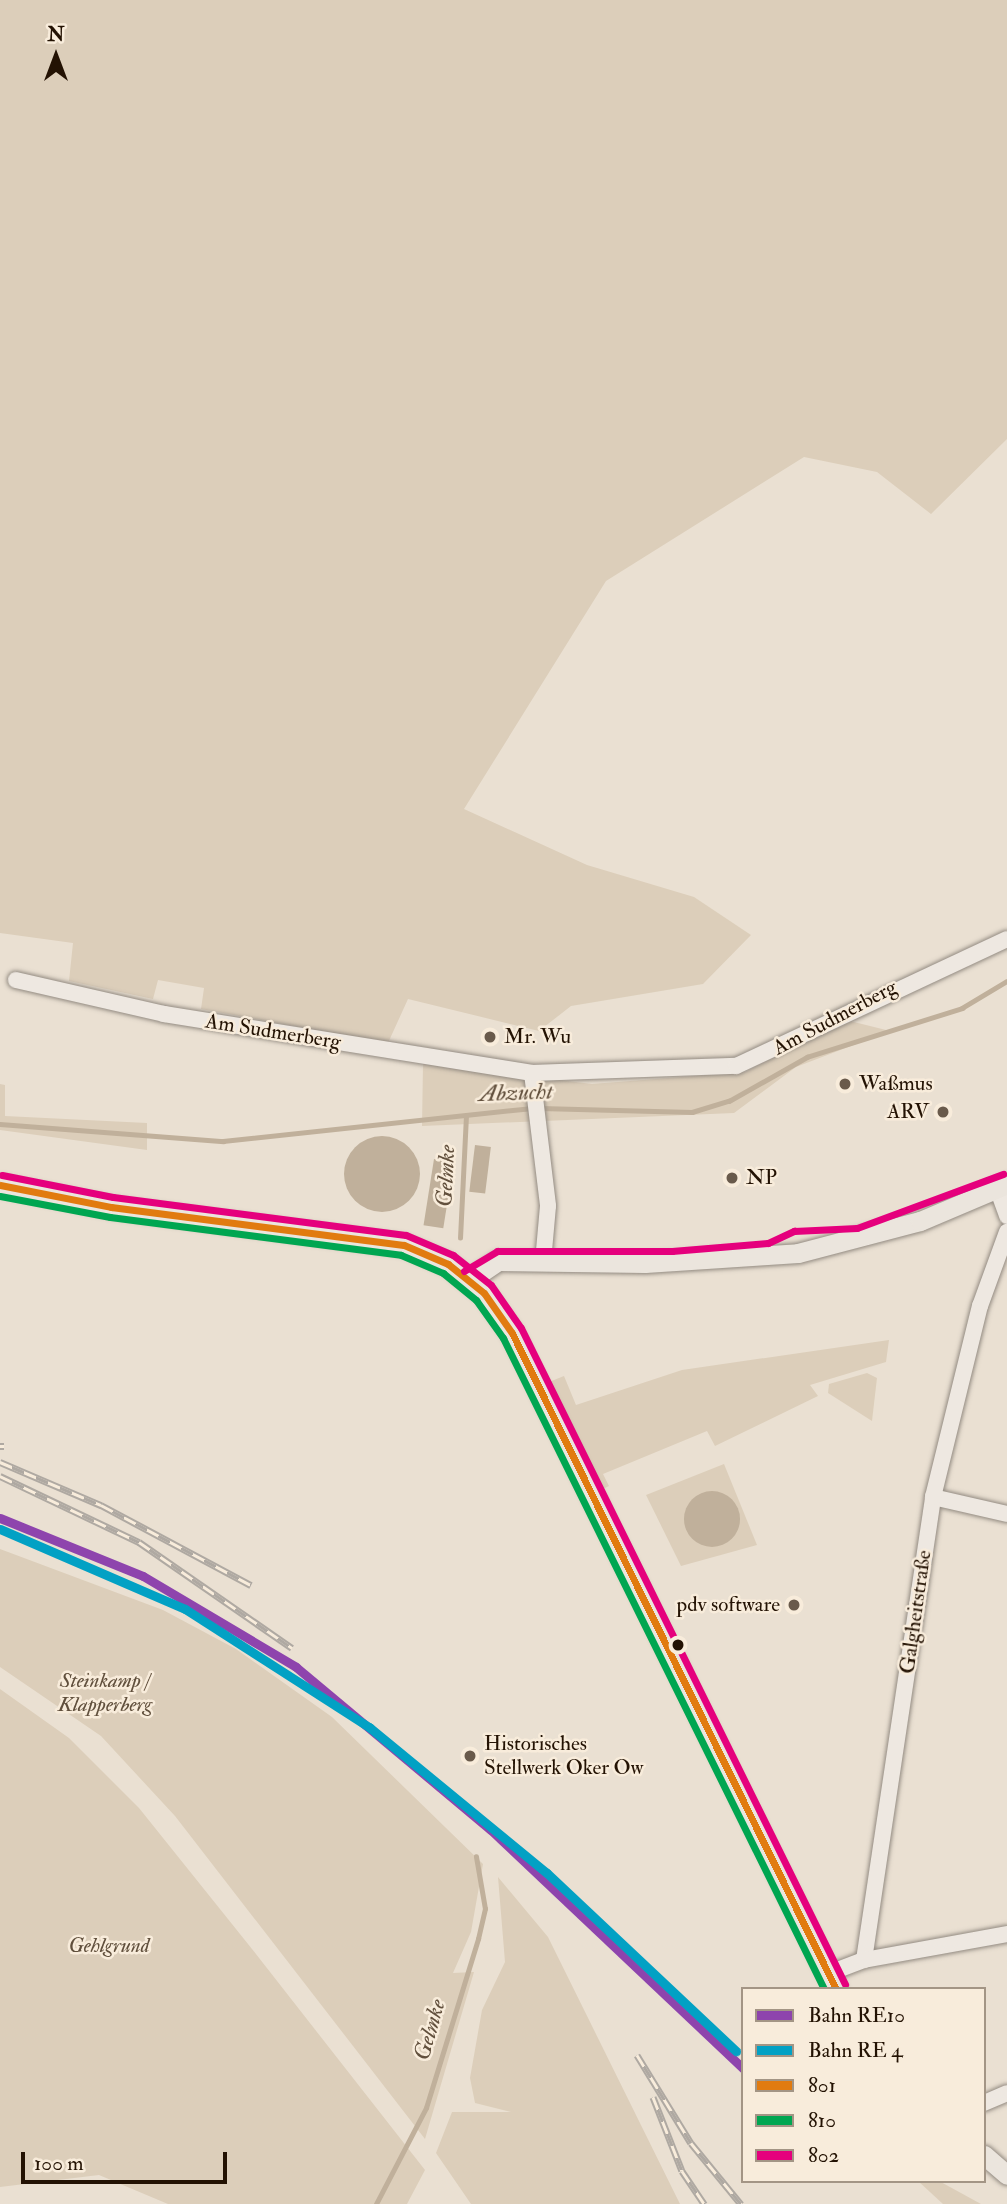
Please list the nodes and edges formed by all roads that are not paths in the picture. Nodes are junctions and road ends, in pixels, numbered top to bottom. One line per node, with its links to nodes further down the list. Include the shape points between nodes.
1 (1007, 939): 3 (street, Am Sudmerberg, via 736,1066)
2 (16, 980): 3 (street, Am Sudmerberg, via 164,1014)
3 (532, 1073): 8 (street, via 548,1206)
4 (0, 1185): 9 (main road, via 111,1207 404,1245)
5 (1002, 1186): 6 (street); 8 (main road, via 920,1221 813,1245 797,1253 645,1263)
6 (1007, 1216)
7 (1007, 1232): 10 (street, Galgheitstraße, via 980,1306)
8 (543, 1262): 9 (main road, via 498,1261)
9 (470, 1280): 14 (main road, via 512,1333)
10 (933, 1497): 11 (street); 13 (street, Galgheitstraße)
11 (1007, 1514)
12 (1007, 1934): 13 (street)
13 (864, 1959): 14 (street)
14 (831, 1981)
15 (1007, 2093): 16 (street)
16 (986, 2102)
17 (986, 2157): 18 (main road)
18 (1007, 2175)

